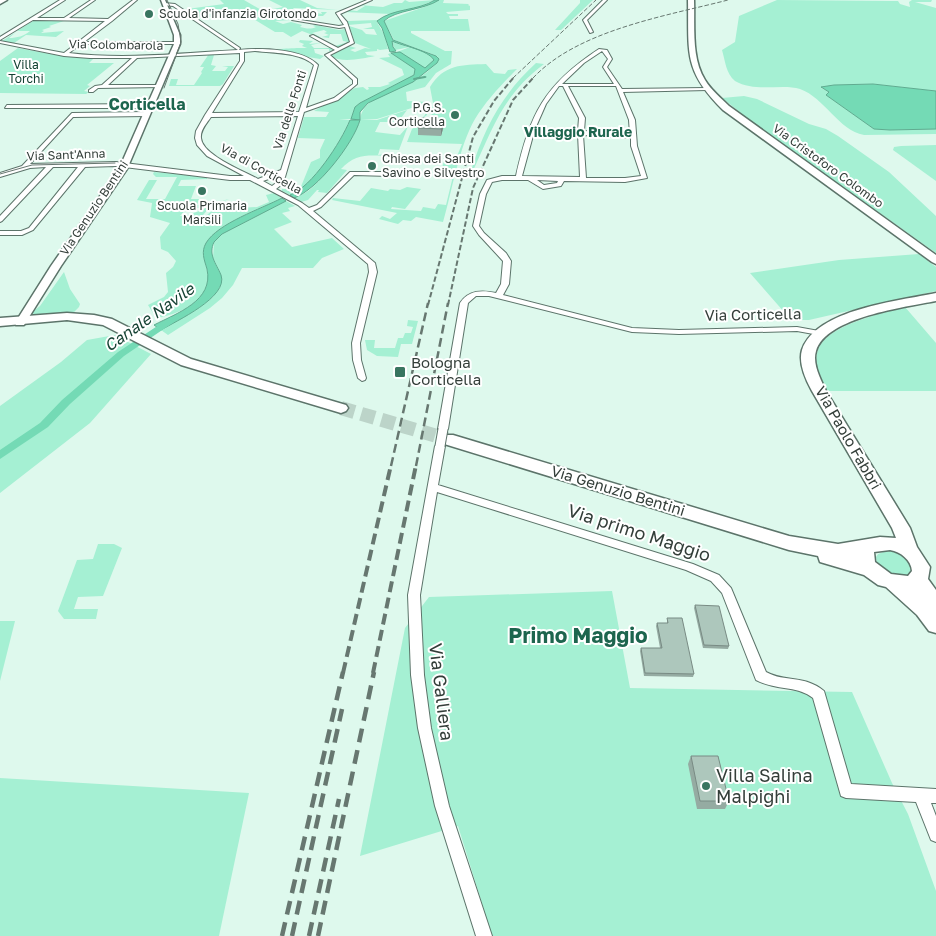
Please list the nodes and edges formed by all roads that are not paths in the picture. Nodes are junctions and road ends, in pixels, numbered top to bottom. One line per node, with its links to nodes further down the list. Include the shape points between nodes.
1 (4, 0): 8 (main road)
2 (63, 0): 11 (street)
3 (93, 0): 12 (street)
4 (370, 0): 15 (street, via 338,13)
5 (605, 0): 16 (street, via 585,20)
6 (691, 0): 31 (main road, Via Cristoforo Colombo, via 694,61)
7 (141, 1): 9 (street)
8 (0, 2)
9 (133, 2): 13 (street)
10 (162, 2): 20 (street); 21 (street, via 174,5)
11 (30, 19): 12 (street); 18 (street)
12 (64, 20): 13 (street)
13 (111, 20): 19 (street)
14 (294, 20): 15 (street)
15 (347, 27): 22 (street, via 352,43)
16 (591, 32)
17 (312, 36): 22 (street)
18 (0, 40): 23 (street, Via Colombarola)
19 (82, 43): 20 (street); 23 (street)
20 (177, 43): 24 (street, Via Genuzio Bentini)
21 (242, 50): 24 (street, Via Colombarola); 36 (street, Via delle Fonti, via 298,56 314,62 316,67); 38 (street, Via di Corticella, via 242,62)
22 (339, 50): 36 (street, via 327,55 355,80 355,85 336,99)
23 (64, 55): 25 (street, Via Colombarola)
24 (172, 56): 25 (street, Via Colombarola); 29 (street, Via Genuzio Bentini)
25 (135, 57): 30 (street)
26 (556, 85): 27 (street); 28 (street, via 574,68 605,50 610,59 605,68); 39 (street)
27 (565, 85): 28 (street); 40 (street, via 582,118)
28 (618, 85): 33 (street)
29 (160, 86): 30 (street); 34 (street, Via Genuzio Bentini)
30 (103, 87): 32 (street)
31 (707, 89): 33 (street); 56 (main road, Via Cristoforo Colombo, via 726,108)
32 (91, 91)
33 (620, 92): 41 (street, via 633,122)
34 (151, 106): 35 (street); 37 (street, Via Genuzio Bentini)
35 (7, 107)
36 (301, 113): 38 (street); 46 (street, Via delle Fonti)
37 (147, 114): 44 (street, Via Genuzio Bentini); 45 (street, via 72,116)
38 (208, 115): 50 (street, Via di Corticella, via 198,134 202,148 218,161)
39 (531, 130): 40 (street); 49 (street)
40 (581, 133): 41 (street); 51 (street)
41 (633, 136): 51 (street, via 645,177 636,180)
42 (82, 164): 43 (street, Via Sant'Anna); 44 (street, Via Sant'Anna); 55 (street, via 32,229)
43 (52, 165): 45 (street, Via Sant'Anna); 54 (street)
44 (125, 165): 50 (street, Via Sant'Anna); 59 (street, Via Genuzio Bentini)
45 (25, 166): 48 (street, Via Sant'Anna)
46 (282, 172): 50 (street, Via delle Fonti); 52 (street, Via delle Fonti)
47 (390, 174): 53 (street, via 352,173 319,206)
48 (0, 175)
49 (519, 178): 51 (street, via 529,178 547,188 559,185 562,179); 57 (street, via 489,181 478,216 478,230 507,261 505,284)
50 (256, 180): 52 (street, Via di Corticella)
51 (583, 180)
52 (276, 190): 53 (street, Via di Corticella)
53 (308, 211): 62 (street, Via di Corticella, via 373,266 356,347)
54 (0, 220)
55 (0, 233)
56 (936, 260)
57 (498, 297): 61 (street, Via Corticella, via 632,330 796,329); 64 (street, Via Galliera, via 475,294 464,303)
58 (936, 297): 61 (main road, Via Corticella, via 857,316 835,323)
59 (21, 321): 60 (main road); 63 (main road, via 64,317 96,319 194,364)
60 (0, 324)
61 (819, 333): 66 (main road, Via Paolo Fabbri, via 809,351 813,378)
62 (362, 378)
63 (341, 408)
64 (443, 438): 65 (street, Via Galliera); 67 (main road, Via Genuzio Bentini)
65 (433, 487): 76 (street, Via primo Maggio, via 703,571 718,580 726,591 760,676 768,682 802,684 819,695 846,791); 79 (street, Via Galliera, via 414,595 418,683 442,806)
66 (892, 514): 68 (main road, via 894,526); 70 (main road, Via Paolo Fabbri, via 901,528)
67 (789, 543): 69 (main road, Via Genuzio Bentini, via 837,551); 71 (main road, Via Genuzio Bentini)
68 (886, 543): 69 (main road, Via Genuzio Bentini); 70 (main road, Via Genuzio Bentini)
69 (866, 547): 71 (main road, via 863,556)
70 (908, 550): 72 (main road, via 921,566)
71 (870, 569): 73 (main road, Via Genuzio Bentini)
72 (918, 579): 73 (main road, via 910,583); 74 (main road)
73 (892, 583): 75 (main road, Via Genuzio Bentini, via 924,609)
74 (936, 605)
75 (936, 625)
76 (921, 796): 77 (street, Via primo Maggio); 78 (street)
77 (936, 796)
78 (936, 835)
79 (484, 936)

